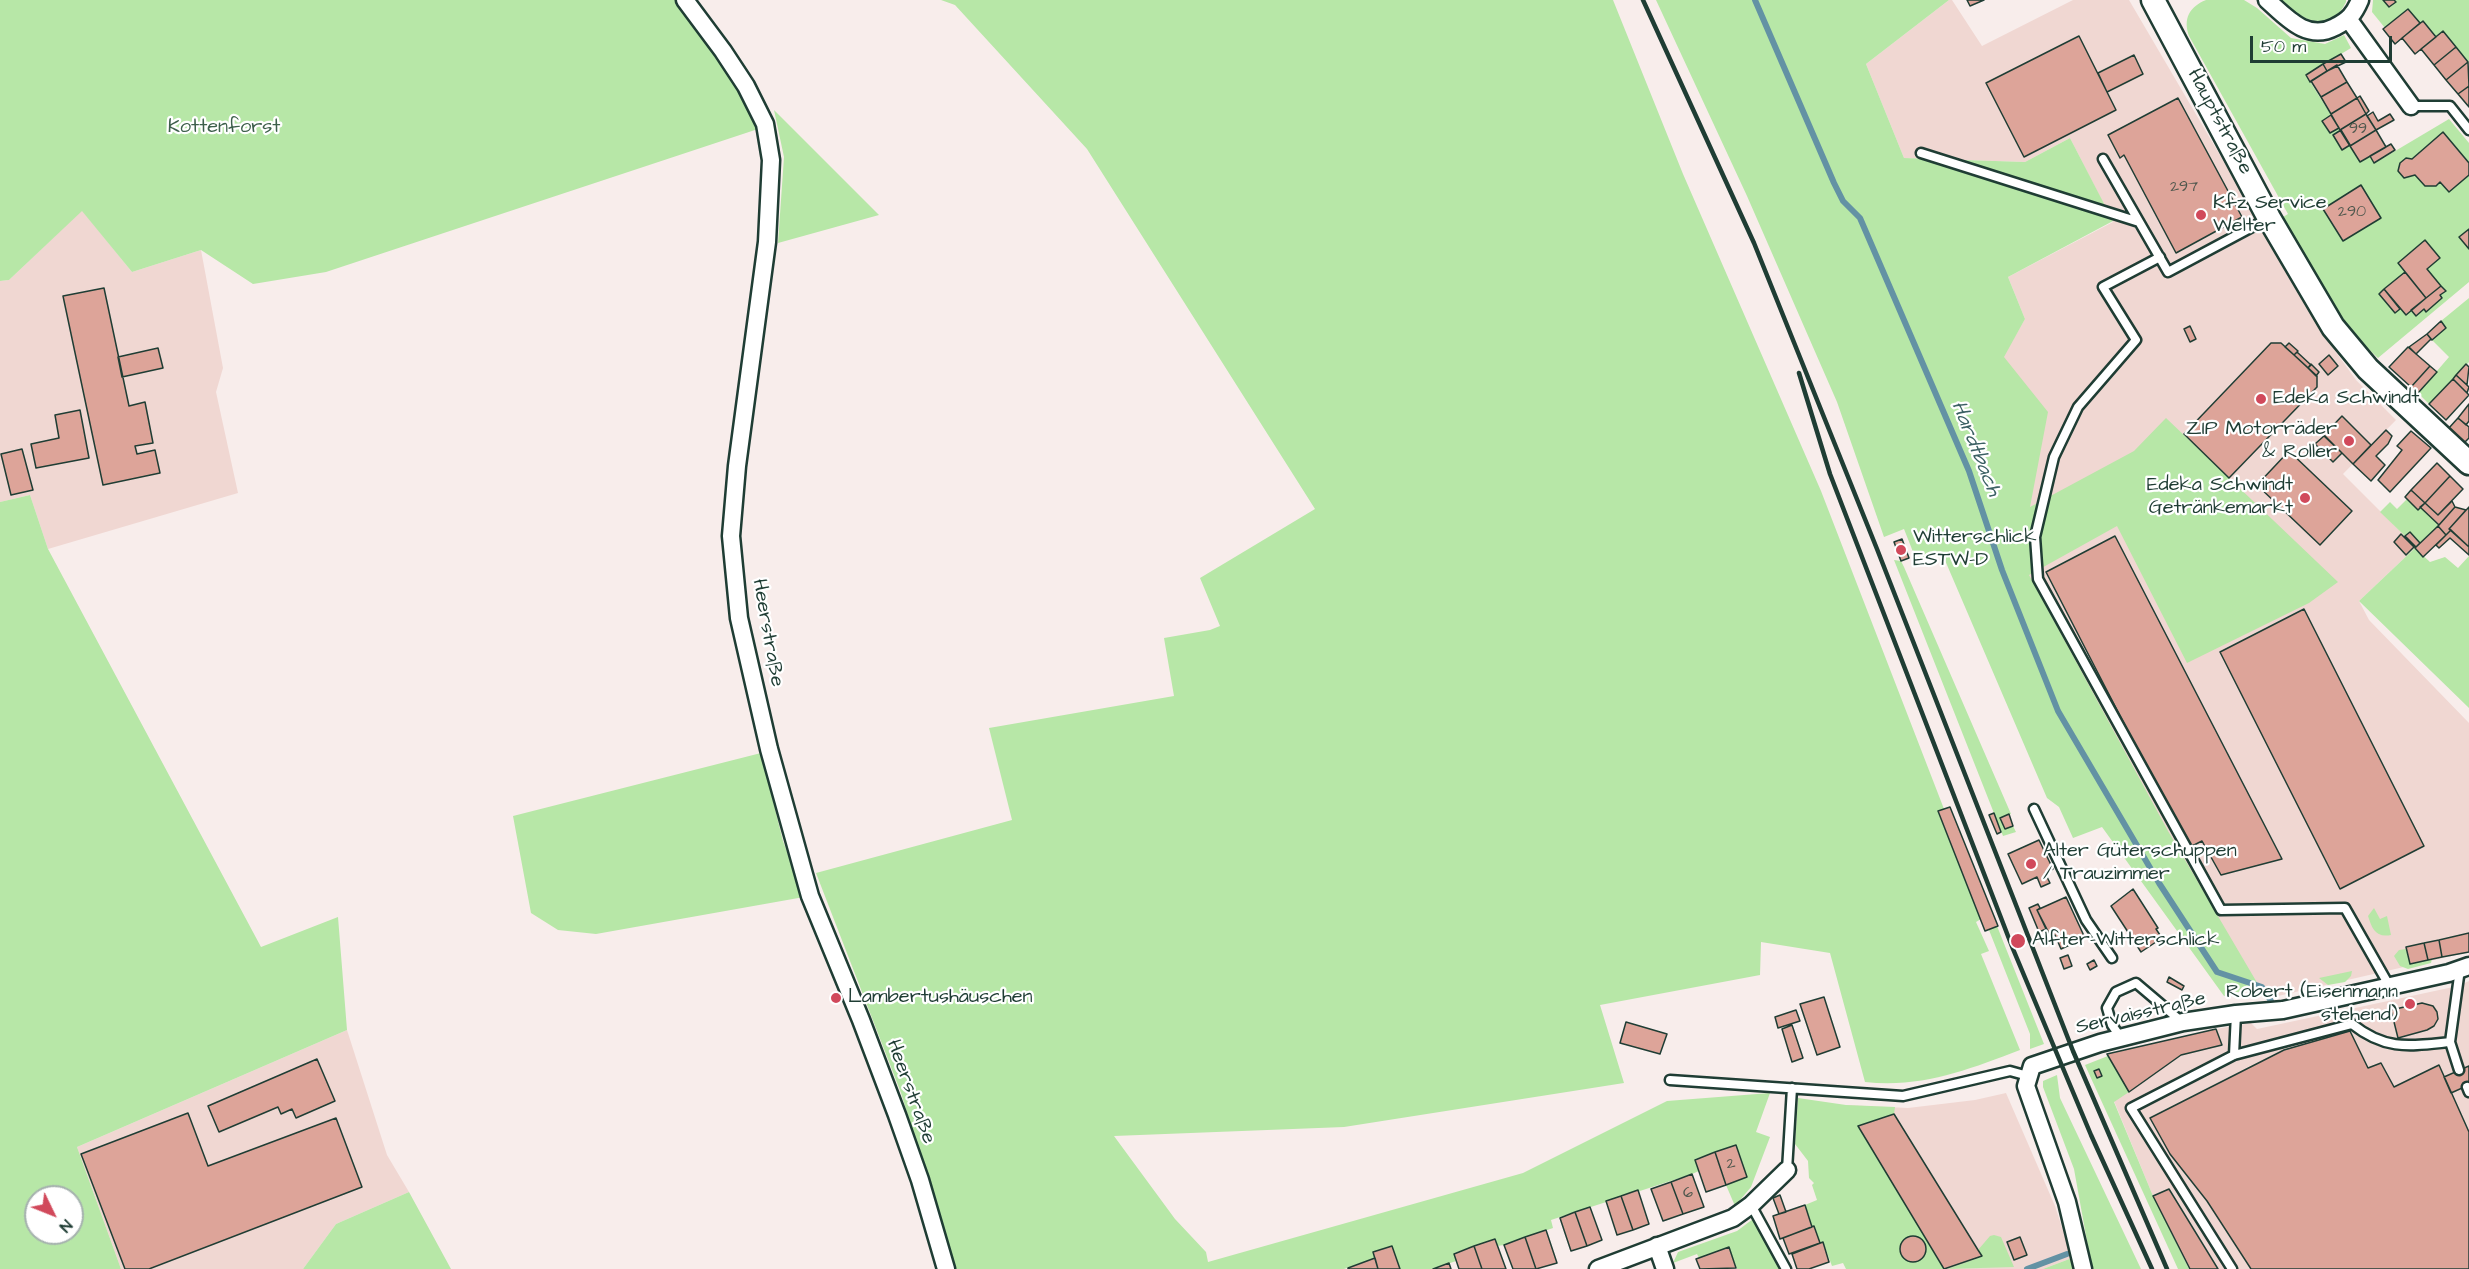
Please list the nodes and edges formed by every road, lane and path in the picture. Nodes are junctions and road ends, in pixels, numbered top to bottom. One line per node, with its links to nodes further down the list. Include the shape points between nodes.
1 (685, 0): 30 (street, Heerstraße, via 746,86 765,123 771,160 767,242 731,536 739,618 769,749 810,896 897,1115)
2 (2266, 0): 5 (street, via 2296,26 2310,32 2327,31)
3 (2360, 0): 5 (street)
4 (2159, 2): 10 (main road, Hauptstraße)
5 (2349, 20): 6 (street)
6 (2411, 106): 7 (lane, via 2450,106)
7 (2469, 130)
8 (1921, 153): 11 (lane)
9 (2103, 159): 11 (lane)
10 (2270, 218): 12 (lane, via 2168,272); 13 (main road, Hauptstraße, via 2333,327 2368,369)
11 (2139, 222): 12 (lane)
12 (2160, 257): 17 (lane, via 2103,287 2136,340 2078,406 2054,457 2035,537 2038,579 2221,910 2345,908)
13 (2469, 463)
14 (2034, 809): 15 (lane, via 2086,920)
15 (2112, 958)
16 (2465, 968): 17 (street, Servaisstraße); 21 (lane)
17 (2390, 987): 18 (street, Servaisstraße, via 2283,1010)
18 (2236, 1014): 19 (street, Servaisstraße); 22 (lane)
19 (2183, 1022): 20 (street, Servaisstraße); 20 (lane, via 2136,983 2116,992 2107,1008)
20 (2121, 1038): 24 (street, Servaisstraße, via 2032,1066)
21 (2450, 1042): 22 (lane, via 2408,1047 2384,1044 2352,1024); 23 (lane)
22 (2234, 1054): 35 (lane, via 2131,1108)
23 (2460, 1070)
24 (2028, 1076): 26 (lane, via 2010,1071 1903,1096); 34 (street, via 2029,1097 2067,1202)
25 (1670, 1080): 26 (lane)
26 (1792, 1088): 27 (lane)
27 (1787, 1170): 28 (street)
28 (1751, 1205): 29 (street, via 1733,1218); 33 (lane)
29 (1657, 1246): 31 (street); 32 (street)
30 (946, 1269)
31 (1598, 1269)
32 (1665, 1269)
33 (1786, 1269)
34 (2083, 1269)
35 (2232, 1269)

